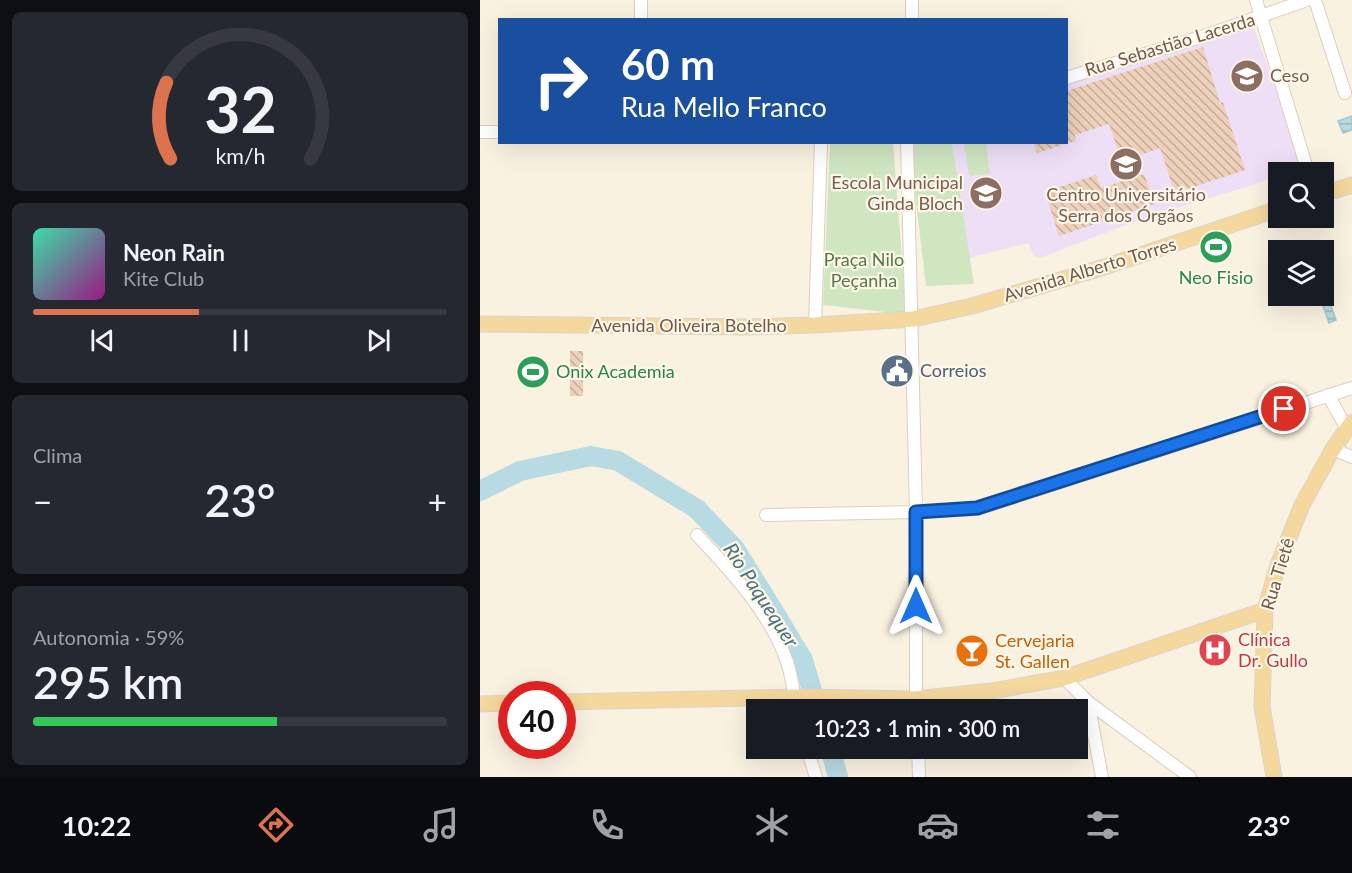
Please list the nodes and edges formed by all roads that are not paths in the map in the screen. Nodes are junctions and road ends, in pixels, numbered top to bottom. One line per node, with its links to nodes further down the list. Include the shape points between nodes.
1 (641, 0): 7 (street)
2 (912, 0): 8 (street)
3 (1256, 0): 6 (street)
4 (1307, 0): 6 (street, Rua Sebastião Lacerda)
5 (1315, 0): 10 (street)
6 (1261, 17): 9 (street, Rua Sebastião Lacerda); 15 (street)
7 (641, 18)
8 (912, 18)
9 (1068, 77)
10 (1345, 93)
11 (480, 132): 12 (street)
12 (498, 132)
13 (821, 144): 21 (street)
14 (907, 144): 19 (street, via 910,288)
15 (1305, 162)
16 (1352, 185): 17 (main road)
17 (1334, 191)
18 (1268, 212): 19 (main road, Avenida Alberto Torres, via 1098,269 972,306)
19 (906, 320): 21 (main road, Avenida Oliveira Botelho); 27 (street)
20 (480, 324): 21 (main road, Avenida Oliveira Botelho)
21 (814, 326)
22 (1352, 388): 23 (street)
23 (1328, 395): 24 (street); 27 (street, via 977,508)
24 (1349, 425): 25 (main road, Rua Tietê)
25 (1333, 449): 26 (street); 30 (main road, Rua Tietê, via 1302,505)
26 (1352, 457)
27 (916, 512): 28 (street); 35 (street)
28 (766, 515)
29 (697, 535): 32 (street, via 753,600 770,627 785,656)
30 (1265, 610): 31 (main road); 49 (main road, Rua Tietê, via 1262,707)
31 (1064, 678): 36 (main road); 37 (street)
32 (797, 699)
33 (828, 699): 34 (main road)
34 (855, 699)
35 (915, 699)
36 (945, 699)
37 (1085, 699)
38 (746, 701): 39 (main road)
39 (576, 702)
40 (1088, 702): 47 (street); 48 (street)
41 (498, 703): 42 (main road)
42 (480, 704)
43 (810, 759): 45 (street)
44 (918, 759): 46 (street)
45 (816, 777)
46 (919, 777)
47 (1102, 777)
48 (1190, 777)
49 (1274, 777)

